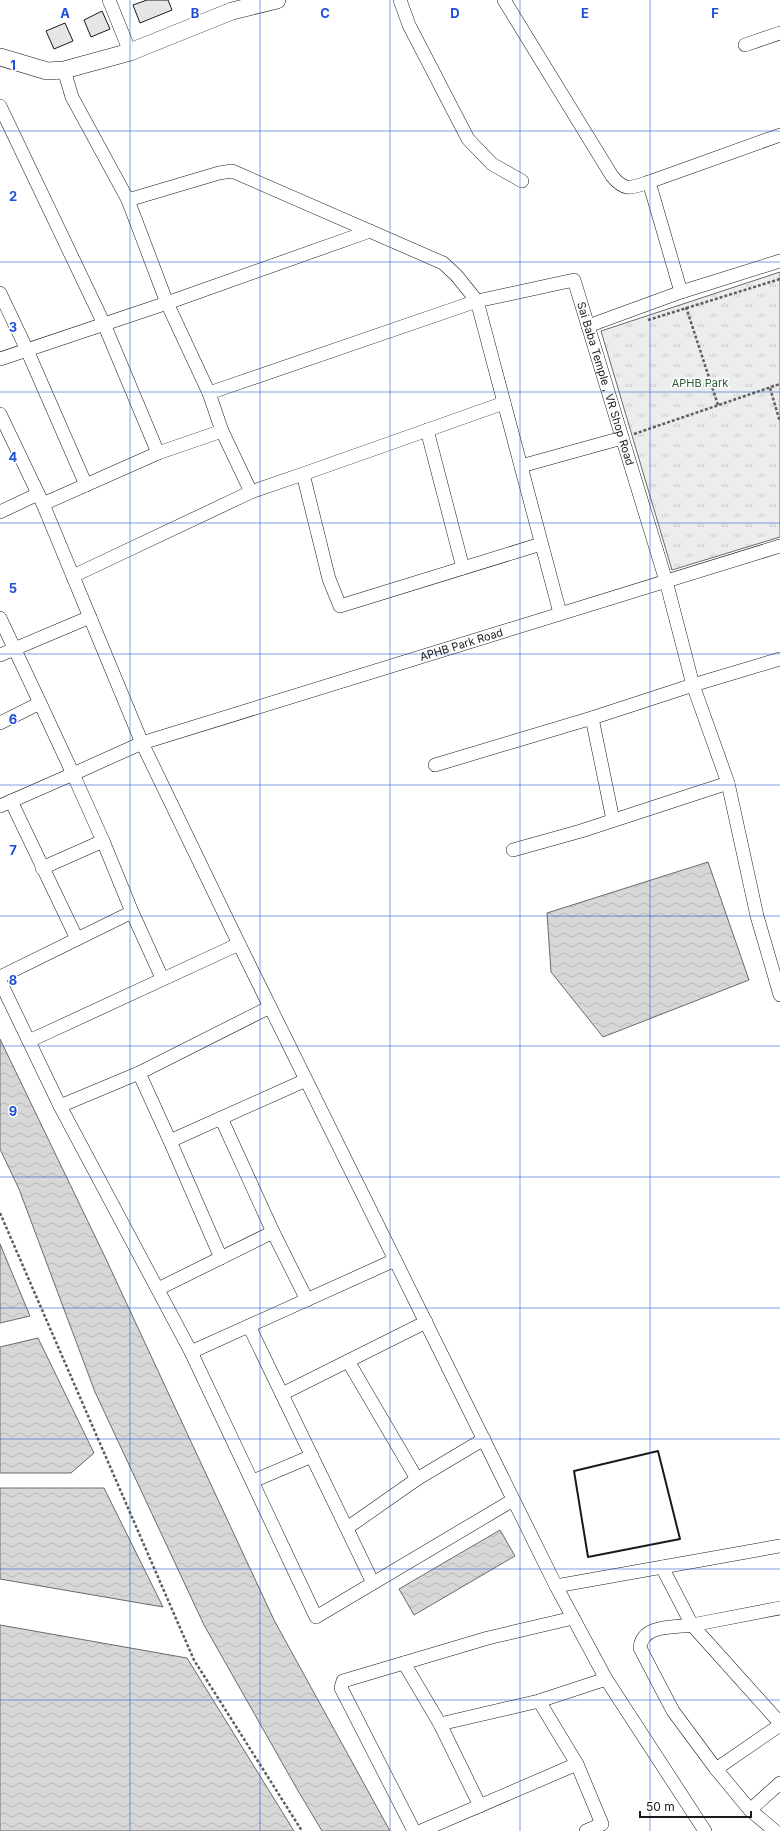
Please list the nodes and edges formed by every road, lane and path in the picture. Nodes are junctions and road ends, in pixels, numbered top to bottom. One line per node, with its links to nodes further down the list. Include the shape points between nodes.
1 (109, 0): 8 (street)
2 (277, 0): 5 (street)
3 (400, 0): 13 (street, via 409,25 468,140 492,164)
4 (504, 0): 14 (street, via 619,185 630,188)
5 (230, 6): 8 (street)
6 (780, 33): 7 (street)
7 (745, 45)
8 (130, 52): 10 (street)
9 (2, 54): 10 (street, via 47,72)
10 (66, 76): 15 (street, via 72,97)
11 (0, 106): 25 (street)
12 (780, 135): 14 (street)
13 (522, 181)
14 (649, 182): 19 (street)
15 (128, 200): 16 (street, via 232,171); 22 (street)
16 (370, 231): 21 (street, via 443,263); 22 (street)
17 (780, 261): 19 (street)
18 (780, 279): 23 (path)
19 (681, 292): 23 (path); 26 (street)
20 (0, 293): 27 (street)
21 (477, 302): 26 (street, Sai Baba Temple , VR Shop Road, via 574,280); 31 (street); 32 (street)
22 (167, 303): 25 (street); 31 (street)
23 (687, 308): 24 (path); 33 (path)
24 (642, 322)
25 (104, 324): 27 (street); 42 (street)
26 (588, 326): 40 (street, Sai Baba Temple , VR Shop Road)
27 (27, 350): 28 (street); 45 (street)
28 (0, 359)
29 (780, 384): 30 (path)
30 (770, 388): 33 (path); 35 (path)
31 (209, 393): 38 (street)
32 (504, 402): 37 (street); 43 (street)
33 (718, 405): 39 (path)
34 (0, 414): 47 (street)
35 (780, 422)
36 (632, 426): 39 (path)
37 (427, 430): 44 (street); 51 (street)
38 (222, 431): 42 (street); 46 (street)
39 (635, 434): 40 (path); 41 (path)
40 (622, 438): 43 (street); 53 (street, Sai Baba Temple , VR Shop Road)
41 (637, 441)
42 (158, 453): 45 (street)
43 (521, 466): 49 (street)
44 (303, 474): 46 (street); 51 (street, via 329,579 340,606)
45 (86, 485): 47 (street)
46 (251, 492): 52 (street)
47 (40, 499): 48 (street); 52 (street)
48 (0, 512)
49 (541, 544): 51 (street); 54 (street)
50 (780, 546): 53 (street, APHB Park Road)
51 (463, 568)
52 (73, 576): 55 (street)
53 (666, 581): 54 (street, APHB Park Road); 60 (street, Sai Baba Temple , VR Shop Road)
54 (560, 614): 64 (street, APHB Park Road)
55 (90, 616): 57 (street); 64 (street)
56 (0, 618): 57 (street)
57 (15, 649): 58 (street); 61 (street)
58 (0, 655)
59 (780, 659): 60 (street)
60 (693, 686): 62 (street); 67 (street, Sai Baba Temple , VR Shop Road)
61 (40, 703): 63 (street); 66 (street)
62 (592, 718): 65 (street); 69 (street)
63 (0, 723)
64 (142, 743): 66 (street, APHB Park Road); 75 (street)
65 (435, 765)
66 (73, 774): 68 (street, APHB Park Road); 70 (street)
67 (728, 783): 69 (street); 79 (street, Sai Baba Temple , VR Shop Road, via 757,916)
68 (5, 804): 72 (street)
69 (613, 820): 71 (street)
70 (103, 841): 72 (street); 73 (street)
71 (513, 850)
72 (42, 868): 74 (street)
73 (132, 912): 74 (street); 77 (street)
74 (77, 939): 76 (street)
75 (239, 944): 77 (street); 80 (street)
76 (0, 978)
77 (162, 978): 81 (street)
78 (0, 981): 81 (street)
79 (780, 994)
80 (270, 1007): 82 (street); 83 (street)
81 (29, 1041): 84 (street)
82 (139, 1073): 84 (street); 86 (street)
83 (306, 1080): 85 (street); 90 (street)
84 (60, 1106): 91 (street)
85 (221, 1118): 86 (street); 88 (street)
86 (170, 1141): 89 (street)
87 (0, 1213): 122 (path, via 194,1660)
88 (273, 1232): 89 (street); 92 (street)
89 (221, 1258): 91 (street)
90 (395, 1260): 92 (street); 93 (street)
91 (158, 1289): 95 (street)
92 (307, 1300): 94 (street)
93 (426, 1322): 96 (street); 98 (street)
94 (249, 1326): 95 (street); 97 (street)
95 (192, 1352): 101 (street)
96 (348, 1361): 97 (street); 100 (street)
97 (282, 1394): 99 (street)
98 (484, 1439): 100 (street); 102 (street)
99 (312, 1456): 101 (street); 103 (street)
100 (418, 1479): 103 (street)
101 (253, 1481): 106 (street, via 316,1617)
102 (514, 1500): 106 (street); 107 (street)
103 (347, 1528): 106 (street)
104 (780, 1546): 105 (street)
105 (662, 1568): 107 (street); 110 (street)
106 (373, 1583)
107 (560, 1594): 109 (street)
108 (780, 1608): 110 (street)
109 (573, 1618): 111 (street, via 488,1638); 112 (street)
110 (692, 1625): 115 (street); 117 (street, via 650,1631 640,1640 640,1648 673,1711)
111 (404, 1663): 114 (street); 123 (street, via 347,1679 341,1684 341,1688)
112 (606, 1680): 113 (street); 126 (street)
113 (539, 1701): 114 (street); 116 (street)
114 (440, 1724): 119 (street)
115 (780, 1724): 117 (street)
116 (577, 1764): 119 (street); 121 (street)
117 (716, 1769): 120 (street)
118 (780, 1783): 120 (street)
119 (480, 1806): 124 (street)
120 (750, 1810): 127 (street)
121 (604, 1827): 125 (street)
122 (302, 1831)
123 (414, 1831)
124 (421, 1831)
125 (586, 1831)
126 (705, 1831)
127 (775, 1831)

